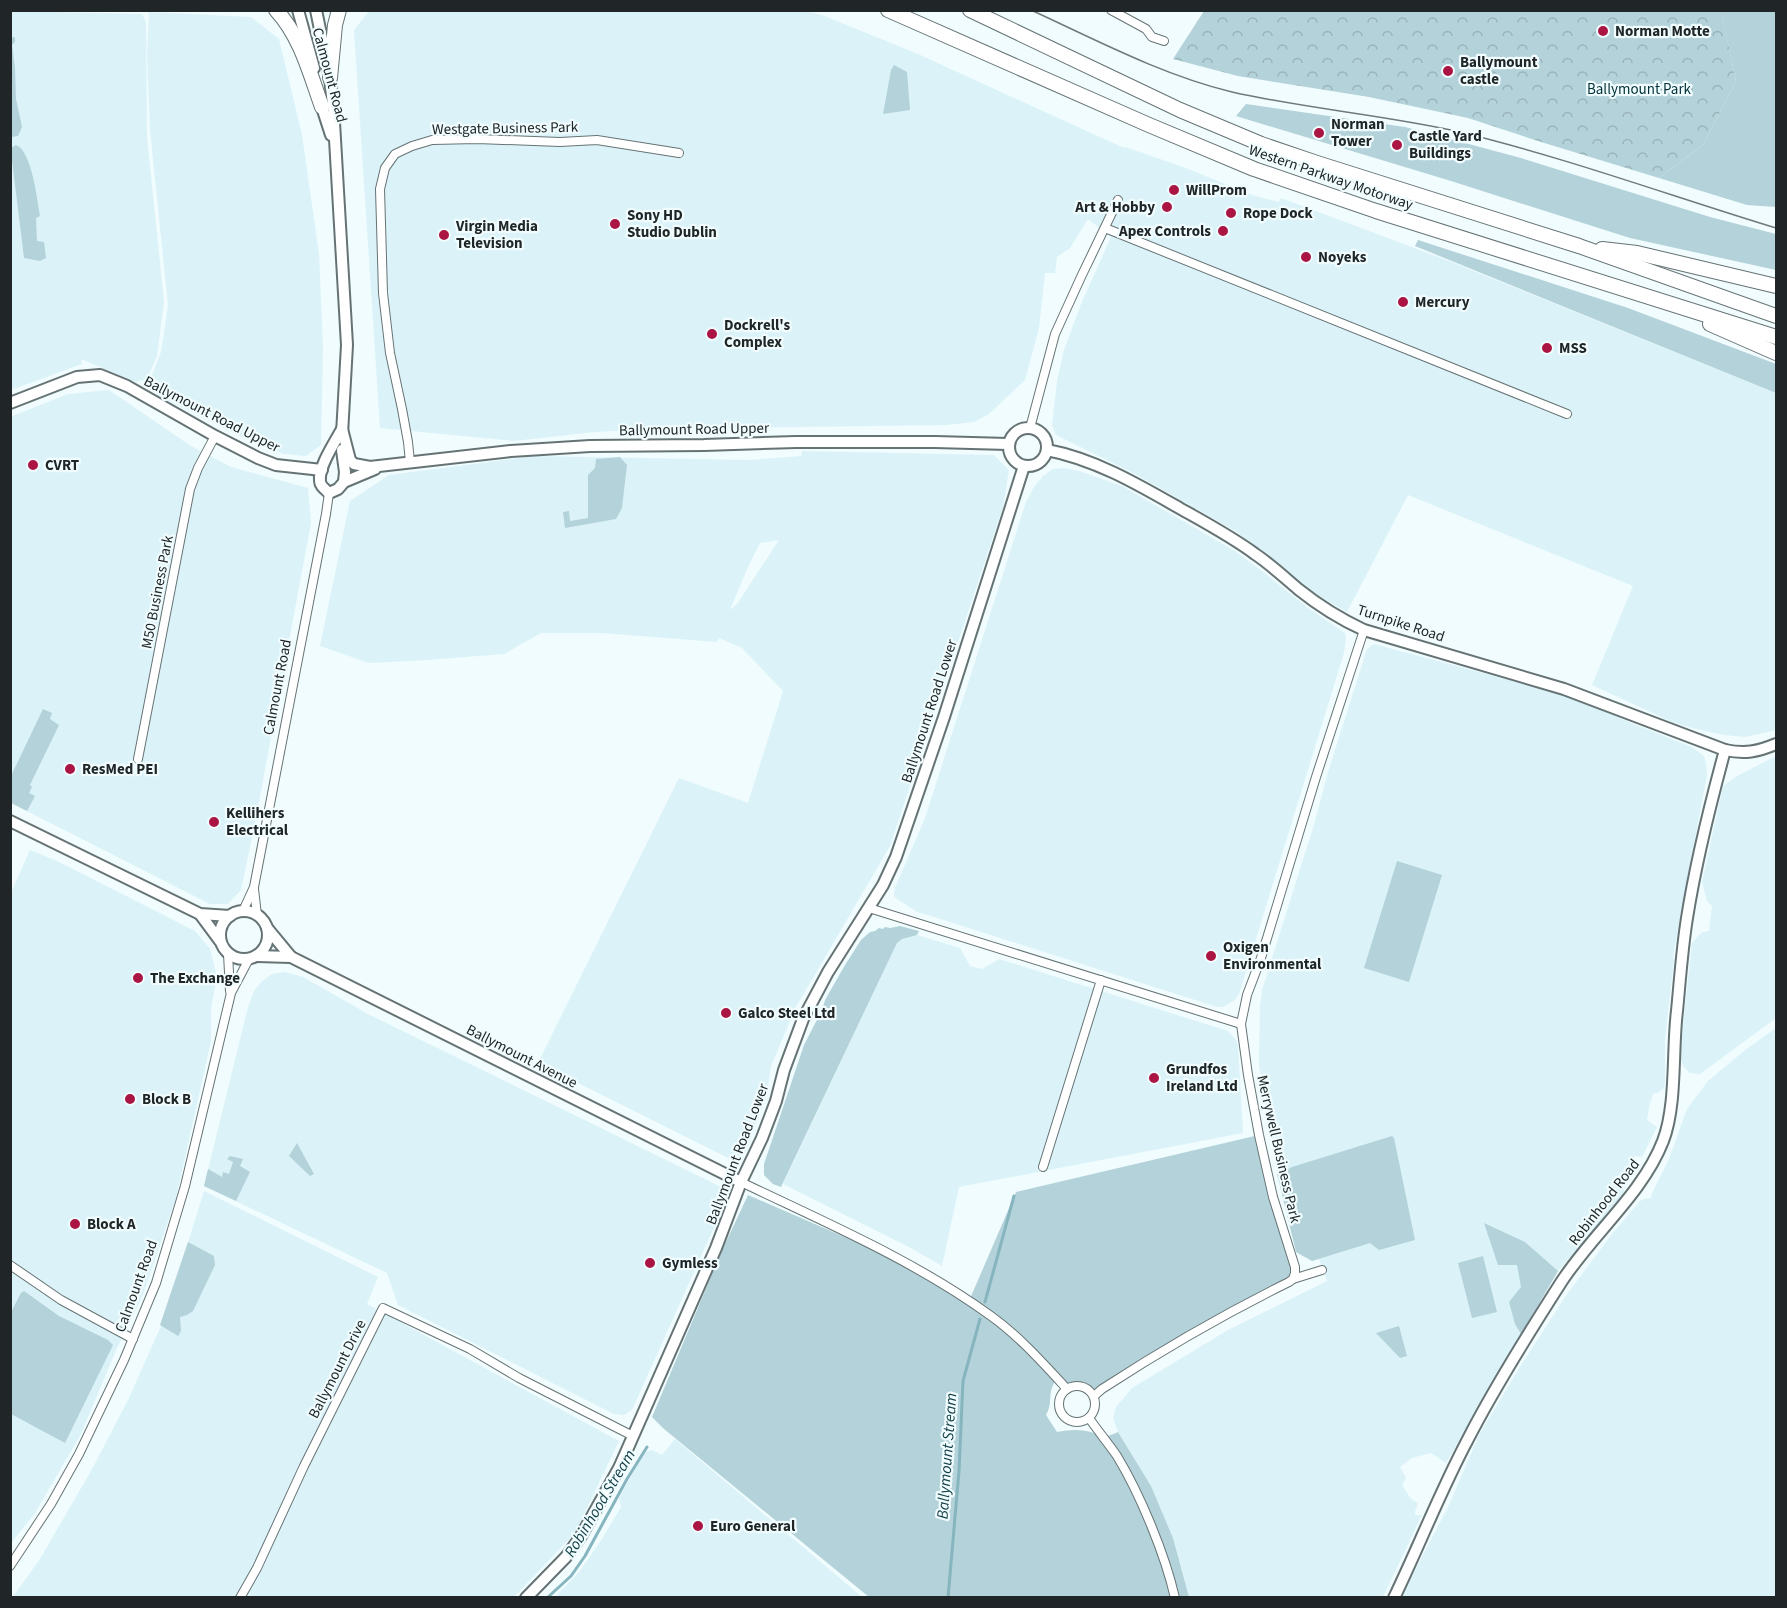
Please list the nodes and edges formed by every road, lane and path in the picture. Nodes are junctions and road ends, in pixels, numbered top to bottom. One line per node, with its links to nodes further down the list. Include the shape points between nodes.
1 (276, 10): 10 (highway, via 303,54)
2 (298, 10): 10 (street, Calmount Road)
3 (316, 10): 9 (street, Calmount Road)
4 (339, 10): 9 (highway)
5 (888, 10): 17 (highway, Western Parkway Motorway, via 1254,169)
6 (970, 10): 15 (highway, Western Parkway Motorway, via 1261,144)
7 (1111, 10): 8 (street)
8 (1164, 41)
9 (330, 78): 11 (street, Calmount Road)
10 (322, 107): 11 (street, Calmount Road)
11 (335, 147): 24 (street, Calmount Road, via 347,345)
12 (679, 153): 28 (street, Westgate Business Park, via 597,140 477,139 432,140 395,154 385,168 380,189 383,293)
13 (1118, 200): 14 (street)
14 (1105, 228): 22 (street); 23 (street, via 1055,334)
15 (1580, 246): 16 (highway, via 1637,253); 18 (highway, Western Parkway Motorway)
16 (1776, 286)
17 (1634, 291): 19 (highway, Western Parkway Motorway); 20 (highway)
18 (1776, 316)
19 (1776, 337)
20 (1776, 353)
21 (10, 403): 25 (street, Ballymount Road Upper, via 77,377 100,375)
22 (1567, 414)
23 (1030, 428): 26 (street, via 1016,432); 27 (street, via 1045,438)
24 (342, 429): 30 (street, Ballymount Road Upper, via 354,464); 31 (street, Calmount Road); 32 (street, Calmount Road)
25 (215, 436): 31 (street, Ballymount Road Upper, via 276,465); 37 (street, M50 Business Park, via 190,489)
26 (1008, 444): 28 (street, Ballymount Road Upper, via 935,441 590,446); 29 (street, via 1011,457)
27 (1047, 450): 29 (street, via 1041,461); 34 (street, Turnpike Road, via 1107,470 1227,535 1321,606)
28 (410, 462): 30 (street, Ballymount Road Upper)
29 (1024, 466): 40 (street, Ballymount Road Lower, via 909,821 896,857)
30 (381, 467): 32 (street, Ballymount Road Upper)
31 (322, 470): 33 (street, via 320,483)
32 (344, 482): 33 (street, Ballymount Road Upper)
33 (328, 493): 39 (street, Calmount Road)
34 (1364, 630): 36 (street, Turnpike Road, via 1564,689); 52 (street)
35 (1776, 744): 36 (street, Turnpike Road, via 1743,753)
36 (1725, 750): 67 (street, Robinhood Road, via 1687,918 1671,1107 1664,1139 1649,1170 1561,1282 1523,1344 1466,1441)
37 (138, 759)
38 (10, 820): 42 (street)
39 (254, 887): 41 (street, Calmount Road); 43 (street, Calmount Road)
40 (869, 908): 50 (street); 54 (street, Ballymount Road Lower, via 803,1019 766,1128)
41 (243, 911): 43 (street); 44 (street)
42 (200, 914): 44 (street); 46 (street)
43 (257, 915): 45 (street)
44 (230, 916): 46 (street, via 221,927)
45 (267, 928): 48 (street, via 266,944); 49 (street, Ballymount Avenue)
46 (220, 941): 47 (street)
47 (228, 954): 48 (street, via 234,958); 51 (street, Calmount Road)
48 (253, 957): 49 (street, Ballymount Avenue); 51 (street, Calmount Road)
49 (291, 957): 54 (street, Ballymount Avenue)
50 (1101, 980): 52 (street); 53 (street)
51 (231, 993): 58 (street, Calmount Road, via 185,1186 156,1283)
52 (1241, 1024): 57 (street, Merrywell Business Park, via 1273,1197 1295,1267)
53 (1043, 1167)
54 (741, 1182): 59 (street, via 892,1254 954,1291 992,1316); 62 (street, Ballymount Road Lower)
55 (10, 1265): 58 (street, via 61,1300)
56 (1322, 1270): 57 (street)
57 (1293, 1279): 60 (street, via 1164,1349)
58 (134, 1339): 63 (street, Calmount Road, via 79,1454)
59 (1066, 1389): 60 (street, via 1079,1386); 61 (street, via 1059,1401 1061,1414 1078,1423)
60 (1094, 1396): 61 (street, via 1095,1408)
61 (1089, 1419): 66 (street, via 1116,1455 1141,1502 1171,1580)
62 (633, 1436): 64 (street, Ballymount Drive, via 470,1349 383,1308); 65 (street, Ballymount Road Lower, via 581,1536)
63 (10, 1566)
64 (240, 1598)
65 (526, 1598)
66 (1174, 1598)
67 (1394, 1598)

